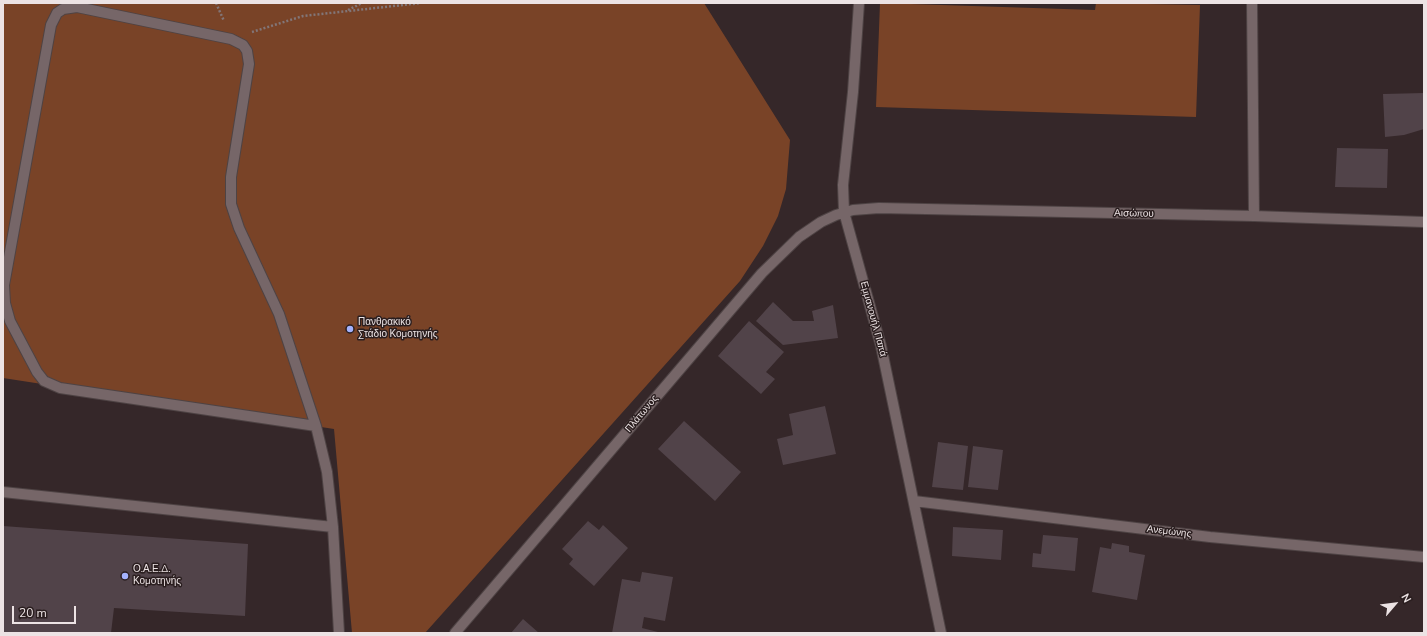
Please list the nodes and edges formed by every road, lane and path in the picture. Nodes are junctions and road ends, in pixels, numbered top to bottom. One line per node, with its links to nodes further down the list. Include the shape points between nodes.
1 (362, 3): 5 (path)
2 (421, 3): 5 (path)
3 (858, 3): 7 (street, Εμμανουήλ Παπά, via 853,92 843,185)
4 (1252, 3): 8 (street)
5 (346, 12): 6 (path, via 303,16)
6 (231, 39): 10 (street, via 243,45 249,57 231,177 231,204 239,228 279,314); 10 (street, via 77,7 63,9 57,13 51,25 5,276 4,303 10,321 37,372 44,381 55,387)
7 (844, 212): 8 (street, Αισώπου, via 879,208); 12 (street, Εμμανουήλ Παπά, via 881,346); 16 (street, Πλάτωνος, via 821,222 799,237 762,273)
8 (1254, 216): 9 (street, Αισώπου)
9 (1424, 222)
10 (316, 426): 13 (street, via 327,472)
11 (3, 492): 13 (street)
12 (914, 501): 14 (street, Ανεμώνης, via 1210,537); 17 (street, Εμμανουήλ Παπά)
13 (333, 527): 15 (street)
14 (1424, 557)
15 (339, 633)
16 (455, 633)
17 (941, 633)

